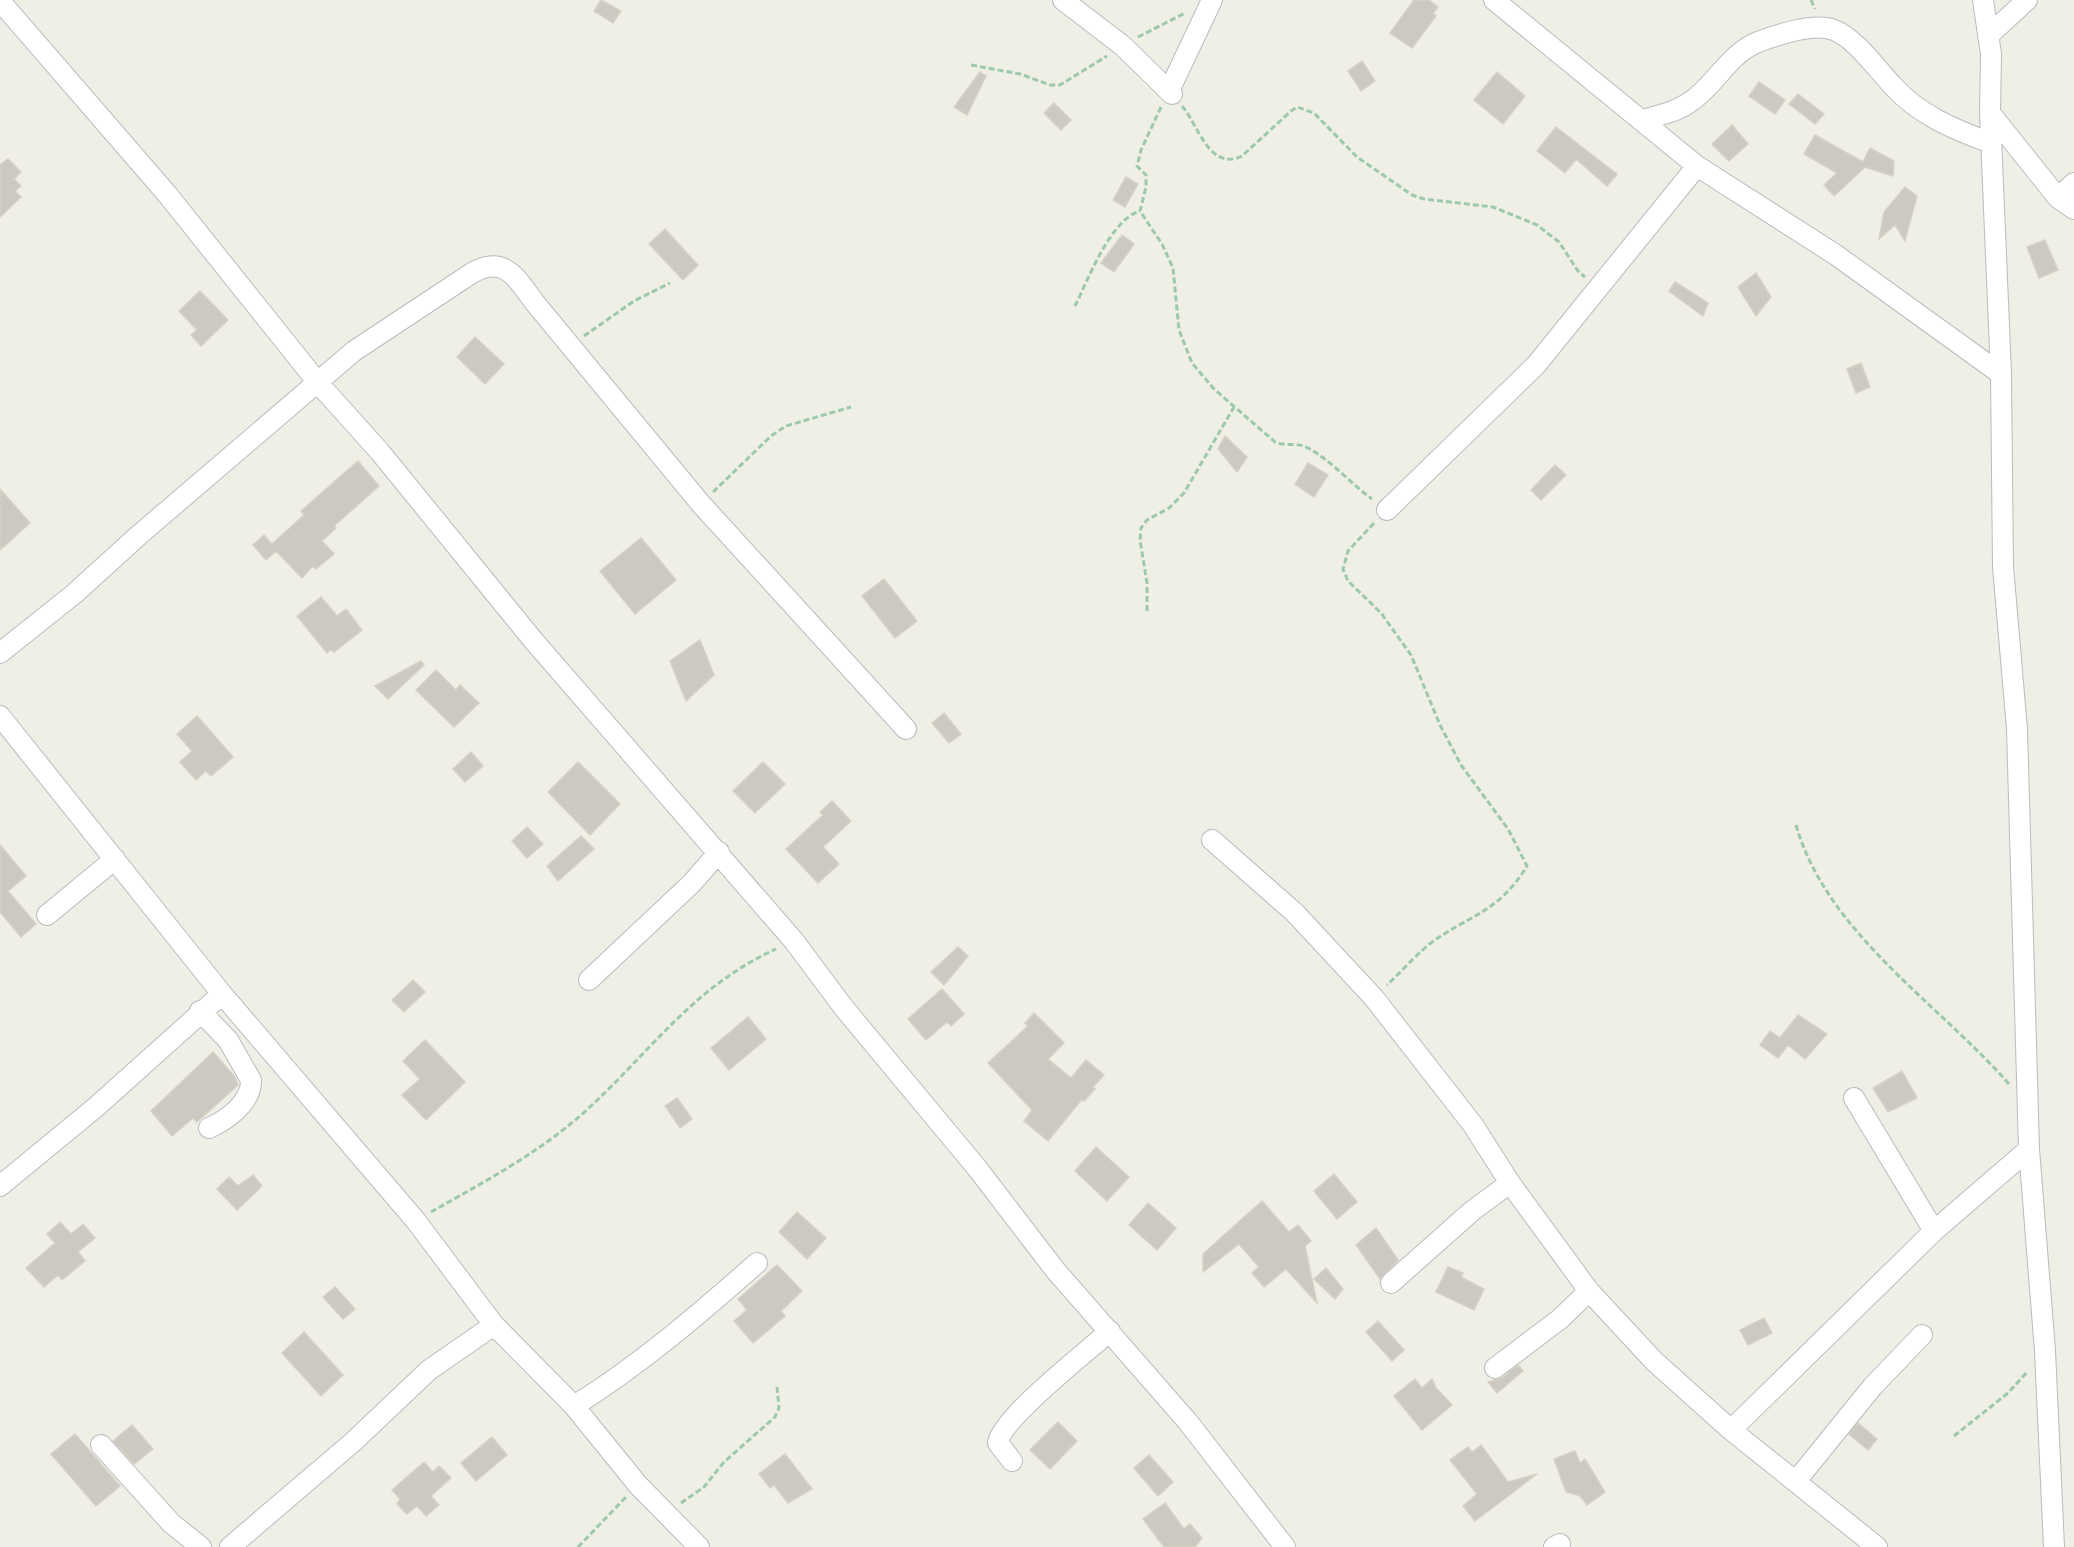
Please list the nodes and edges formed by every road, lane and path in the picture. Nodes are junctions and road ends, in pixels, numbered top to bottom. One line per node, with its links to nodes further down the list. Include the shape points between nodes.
1 (1063, 0): 9 (street)
2 (1212, 0): 11 (street)
3 (1983, 0): 8 (street)
4 (2027, 0): 8 (street)
5 (0, 1): 25 (street, via 167,194)
6 (1504, 3): 13 (street)
7 (1193, 8): 9 (path)
8 (1988, 36): 12 (street)
9 (1123, 46): 10 (path, via 1060,85); 11 (street)
10 (971, 65)
11 (1169, 91): 19 (path, via 1137,166 1146,175); 21 (path, via 1211,150 1226,159 1242,156 1297,107 1310,110 1357,158 1412,195 1494,207 1537,225 1559,242 1578,271)
12 (1990, 113): 14 (street); 17 (street)
13 (1643, 120): 14 (street, via 1692,101 1732,57 1750,45 1821,27 1847,38 1893,86 1926,113); 15 (street)
14 (1991, 143): 24 (street)
15 (1697, 166): 21 (street); 24 (street, via 1836,255)
16 (2074, 183): 17 (street)
17 (2058, 198): 18 (street)
18 (2074, 209)
19 (1140, 211): 22 (path, via 1129,214 1107,243); 27 (path, via 1173,268 1179,330 1188,356 1196,370)
20 (670, 283): 23 (path, via 634,301)
21 (1599, 286): 29 (street, via 1528,373)
22 (1075, 306)
23 (570, 346): 25 (street, via 516,278 502,267 483,267 354,351); 28 (street)
24 (2001, 374): 45 (street, via 2003,567 2017,729)
25 (319, 384): 31 (street); 36 (street, via 380,452 533,640)
26 (851, 407): 28 (path, via 800,420 771,436)
27 (1234, 407): 29 (path, via 1275,442 1303,446 1322,456); 30 (path, via 1184,493 1141,528)
28 (701, 504): 33 (street)
29 (1387, 510): 42 (path, via 1348,551 1343,569 1348,581 1381,613 1411,656 1461,765 1508,828 1527,866 1498,903 1427,946)
30 (1147, 611)
31 (0, 653)
32 (0, 716): 37 (street)
33 (906, 729)
34 (1796, 825): 45 (path, via 1828,891 1862,938 1952,1024)
35 (1212, 840): 42 (street, via 1294,913)
36 (718, 852): 39 (street); 40 (street, via 692,884)
37 (115, 859): 38 (street); 41 (street)
38 (47, 915)
39 (794, 941): 50 (path, via 732,974 680,1012 606,1092 562,1130 507,1169); 56 (street, via 1056,1271)
40 (589, 980)
41 (222, 994): 43 (street); 50 (street)
42 (1374, 999): 48 (street, via 1473,1125)
43 (200, 1011): 46 (street, via 228,1040 251,1080 238,1108); 49 (street, via 96,1107)
44 (1854, 1098): 51 (street)
45 (2028, 1106): 47 (street)
46 (209, 1128)
47 (2029, 1149): 51 (street); 58 (street)
48 (1510, 1183): 53 (street); 54 (street)
49 (0, 1186)
50 (416, 1221): 55 (street)
51 (1934, 1232): 62 (street)
52 (757, 1263): 61 (street, via 661,1345)
53 (1390, 1283)
54 (1589, 1291): 59 (street, via 1560,1319); 62 (street, via 1654,1361)
55 (494, 1325): 61 (street); 70 (street, via 429,1370 353,1442)
56 (1110, 1331): 65 (street, via 1004,1431 998,1443); 73 (street, via 1188,1422)
57 (1922, 1335): 66 (street, via 1873,1386)
58 (2045, 1351): 63 (path, via 2008,1393); 75 (street)
59 (1495, 1368)
60 (777, 1387): 68 (path, via 776,1417 724,1462 704,1487)
61 (574, 1406): 67 (street)
62 (1731, 1430): 66 (street)
63 (1954, 1436)
64 (101, 1445): 69 (street, via 171,1523)
65 (1012, 1461)
66 (1796, 1481): 74 (street)
67 (639, 1485): 68 (street); 71 (path)
68 (668, 1513): 72 (street)
69 (201, 1547)
70 (230, 1547)
71 (578, 1547)
72 (699, 1547)
73 (1285, 1547)
74 (1877, 1547)
75 (2054, 1547)

